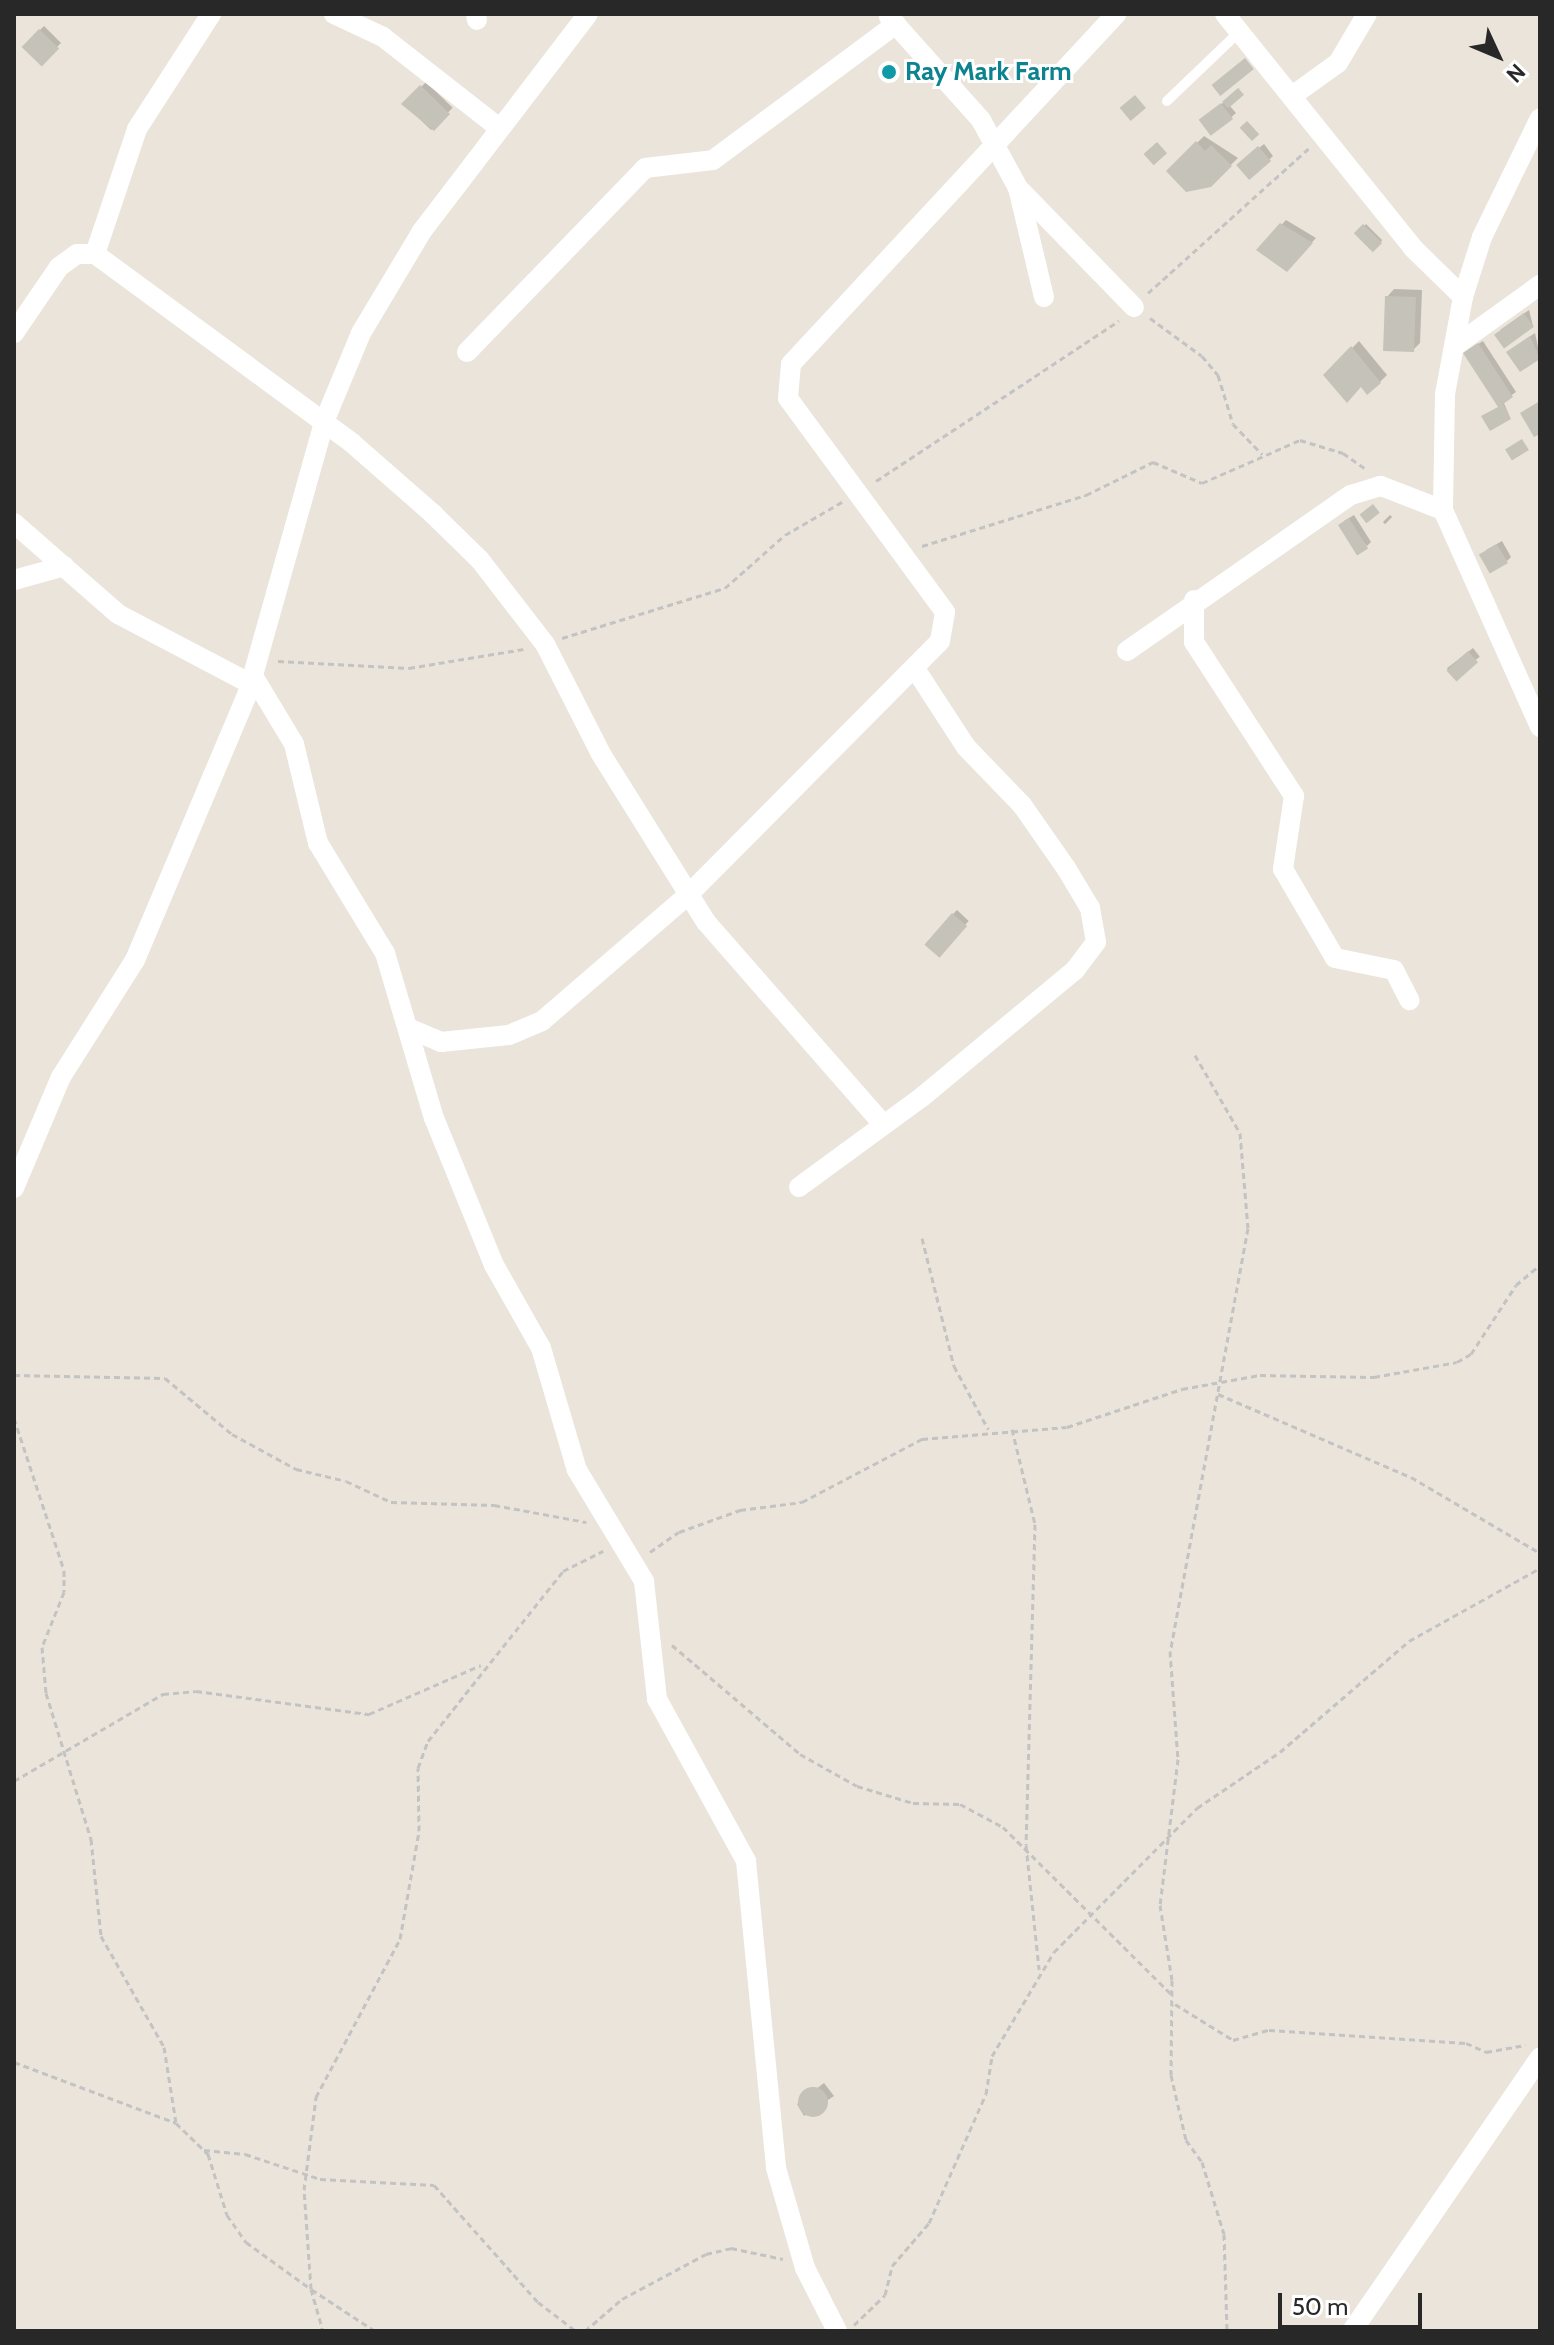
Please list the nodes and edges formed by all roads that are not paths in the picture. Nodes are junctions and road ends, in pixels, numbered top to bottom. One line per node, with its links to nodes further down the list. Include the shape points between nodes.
1 (211, 14): 15 (street, via 137,129)
2 (334, 14): 12 (street, via 383,37)
3 (588, 14): 12 (street)
4 (1116, 14): 13 (street)
5 (1225, 14): 8 (street)
6 (1367, 14): 9 (street, via 1338,63)
7 (891, 19): 13 (street, via 981,120); 22 (street, via 713,160 645,168)
8 (1239, 32): 9 (street); 10 (lane)
9 (1292, 96): 18 (street, via 1413,248)
10 (1167, 101)
11 (1540, 118): 18 (street, via 1482,237)
12 (499, 128): 23 (street, via 380,300)
13 (992, 149): 14 (street); 30 (street, via 791,364 788,398 861,491 947,626)
14 (1018, 188): 17 (street); 19 (street)
15 (95, 254): 20 (street, via 77,254 59,267); 23 (street)
16 (1540, 285): 21 (street)
17 (1044, 297)
18 (1463, 297): 21 (street)
19 (1134, 307)
20 (14, 333)
21 (1455, 346): 24 (street, via 1445,394)
22 (467, 352)
23 (324, 422): 31 (street); 33 (street, via 480,560 545,644)
24 (1443, 510): 28 (street, via 1381,486 1325,511); 32 (street)
25 (14, 523): 26 (street)
26 (64, 566): 27 (street); 31 (street, via 118,614 180,653)
27 (14, 580)
28 (1194, 600): 29 (street); 34 (street, via 1194,642 1294,796 1283,869 1335,958 1394,970)
29 (1127, 651)
30 (914, 667): 33 (street); 36 (street, via 966,747 1022,805 1066,868 1090,908 1096,942 1075,970)
31 (254, 673): 35 (street, via 294,744 318,843 379,939); 38 (street, via 135,960 61,1077)
32 (1540, 727)
33 (687, 896): 35 (street, via 542,1021 509,1035 441,1042); 36 (street)
34 (1409, 1000)
35 (408, 1028): 40 (street, via 448,1153 503,1285 541,1348 577,1470 634,1564 651,1621 657,1699 750,1877 767,2109 805,2268)
36 (882, 1123): 37 (street)
37 (799, 1187)
38 (14, 1188)
39 (1535, 2051): 41 (street)
40 (837, 2331)
41 (1352, 2331)

